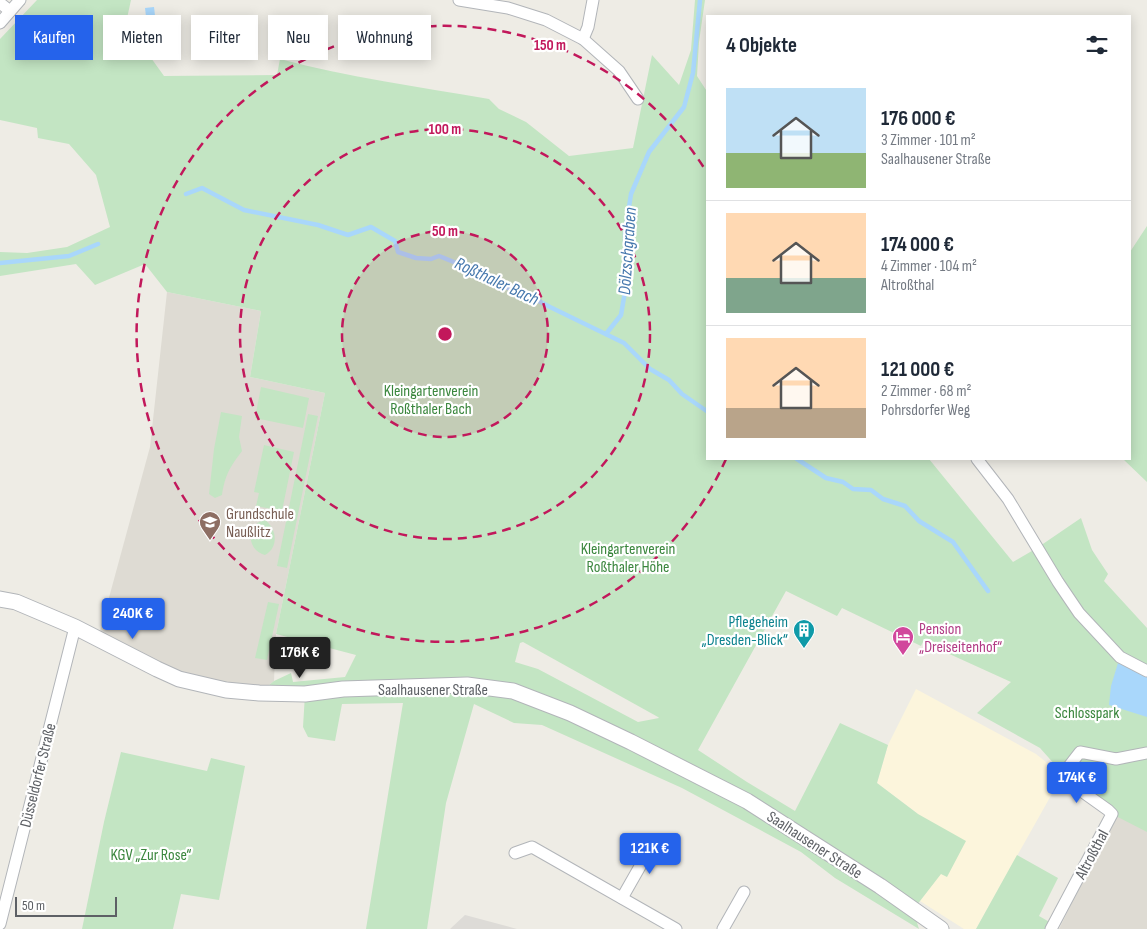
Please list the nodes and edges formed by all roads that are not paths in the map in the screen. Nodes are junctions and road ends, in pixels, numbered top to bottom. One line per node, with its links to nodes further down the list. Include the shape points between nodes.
1 (20, 0): 5 (street)
2 (459, 0): 7 (street, via 508,8 546,20)
3 (593, 0): 7 (street)
4 (0, 2): 5 (street)
5 (10, 11): 6 (street)
6 (0, 23)
7 (583, 39): 8 (street, via 619,71)
8 (638, 99)
9 (978, 460): 12 (street, via 1008,499 1080,613 1120,657)
10 (0, 599): 11 (street, Saalhausener Straße, via 16,602)
11 (75, 627): 18 (street, Düsseldorfer Straße); 21 (street, Saalhausener Straße, via 172,676 226,690 305,694 343,689 467,685 513,691 570,713 747,801)
12 (1147, 671)
13 (1147, 753): 22 (street, Altroßthal, via 1116,759 1080,752 1063,774 1112,814)
14 (655, 840): 17 (street)
15 (515, 853): 17 (street, via 532,847)
16 (744, 892): 20 (street)
17 (622, 898): 19 (street)
18 (0, 924)
19 (676, 929)
20 (723, 929)
21 (941, 929)
22 (1051, 929)

